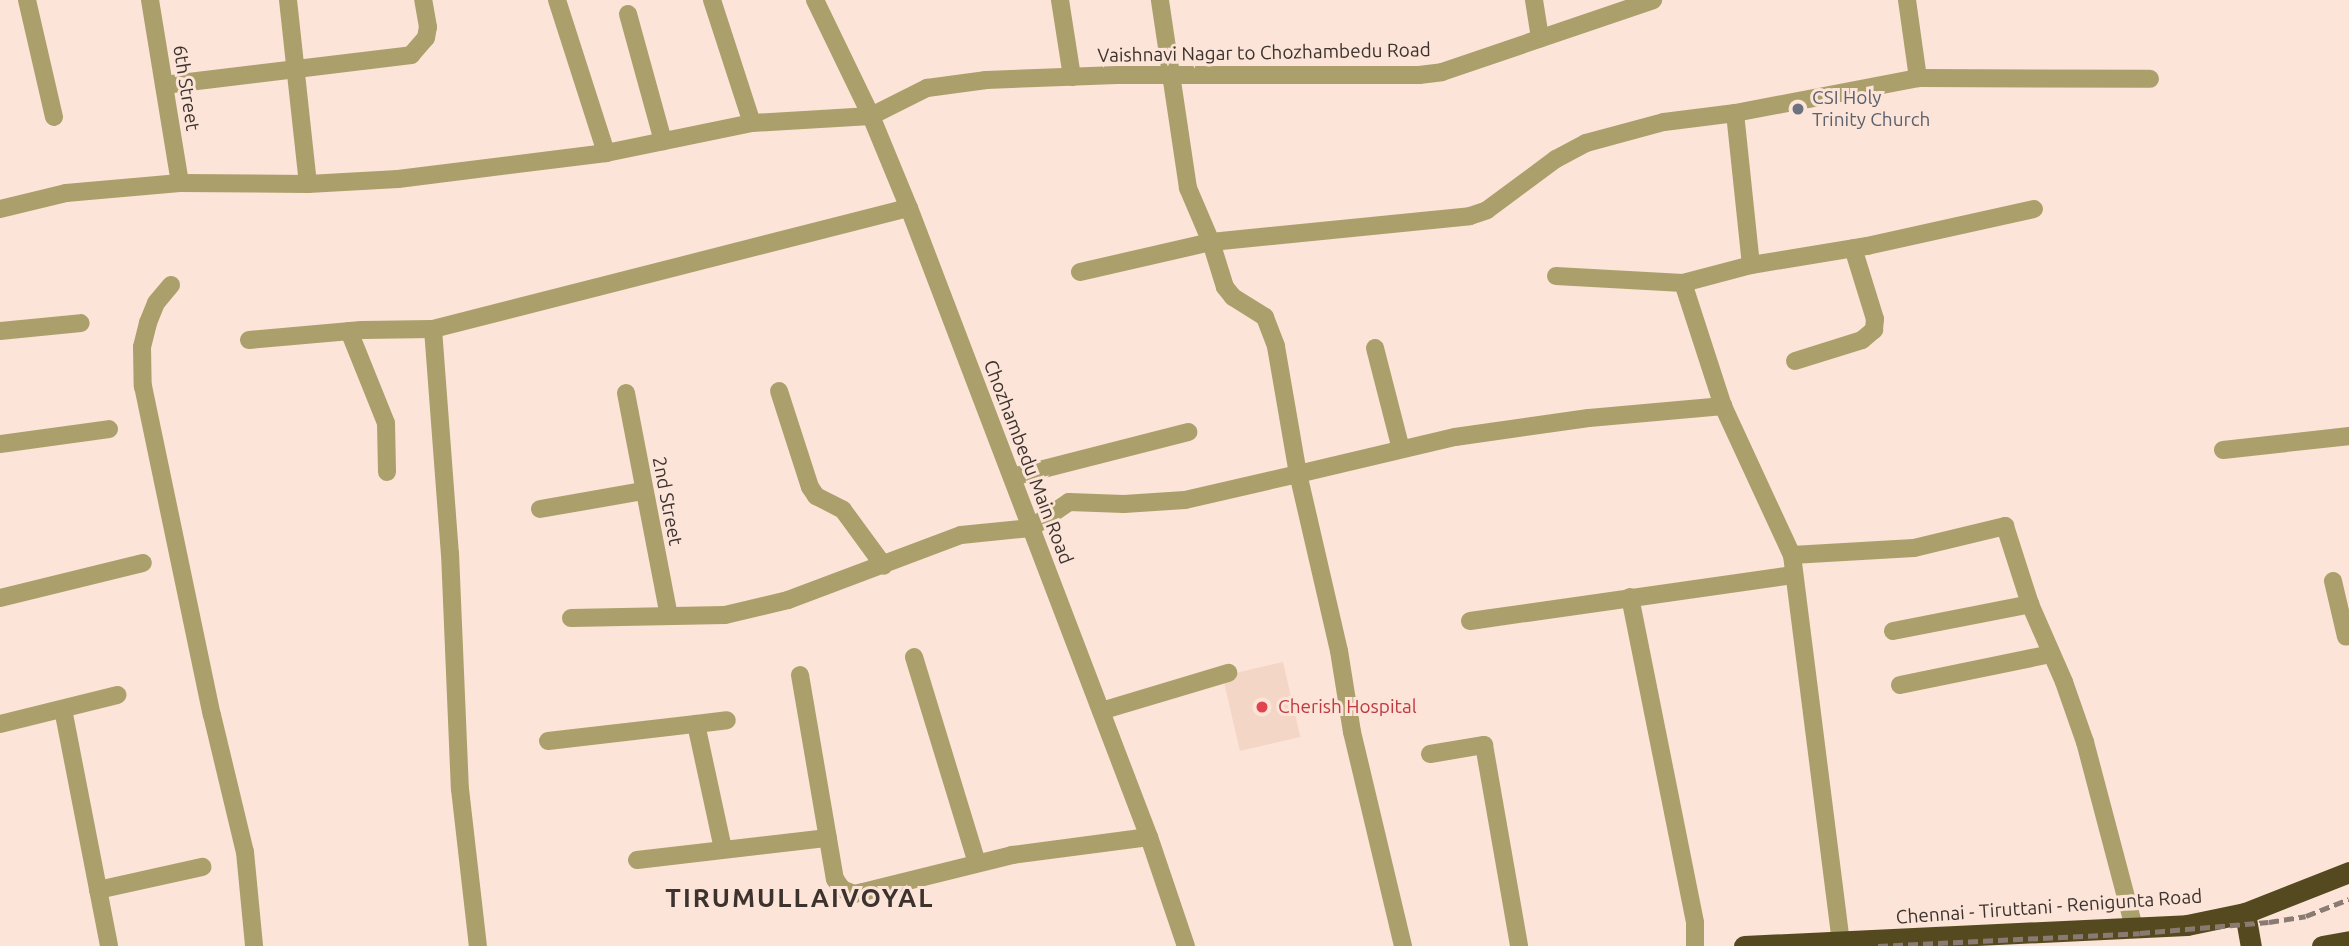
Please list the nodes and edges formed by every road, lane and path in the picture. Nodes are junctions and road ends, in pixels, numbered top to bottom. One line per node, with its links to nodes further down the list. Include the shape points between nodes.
1 (27, 0): 23 (street)
2 (150, 0): 20 (street, 6th Street)
3 (288, 0): 15 (street)
4 (423, 0): 15 (street, via 426,38 411,55)
5 (557, 0): 26 (street)
6 (712, 0): 24 (street)
7 (815, 0): 22 (street, Chozhambedu Main Road)
8 (1060, 0): 17 (street)
9 (1160, 0): 16 (street)
10 (1534, 0): 14 (street)
11 (1653, 0): 14 (street, Vaishnavi Nagar to Chozhambedu Road)
12 (1907, 0): 18 (street)
13 (628, 14): 25 (street)
14 (1540, 39): 16 (street, Vaishnavi Nagar to Chozhambedu Road, via 1443,72 1419,75)
15 (296, 71): 20 (street); 28 (street)
16 (1170, 76): 17 (street, Vaishnavi Nagar to Chozhambedu Road); 32 (street, via 1188,188)
17 (1072, 77): 22 (street, Vaishnavi Nagar to Chozhambedu Road, via 986,80 927,88)
18 (1918, 78): 19 (street); 21 (street)
19 (2150, 79)
20 (164, 85): 27 (street, 6th Street)
21 (1735, 113): 32 (street, via 1664,121 1586,143 1556,159 1487,211 1470,216); 34 (street)
22 (871, 116): 24 (street); 29 (street, Chozhambedu Main Road)
23 (54, 117)
24 (752, 123): 25 (street)
25 (663, 141): 26 (street)
26 (606, 153): 28 (street, via 398,179)
27 (180, 183): 28 (street); 30 (street, via 66,193)
28 (308, 184)
29 (909, 208): 40 (street); 57 (street, Chozhambedu Main Road)
30 (0, 209)
31 (2034, 209): 33 (street)
32 (1211, 242): 35 (street); 56 (street, via 1225,288 1265,317 1276,346)
33 (1853, 248): 34 (street); 45 (street, via 1875,319 1874,330 1863,340)
34 (1751, 265): 37 (street)
35 (1080, 272)
36 (1556, 276): 37 (street)
37 (1684, 283): 48 (street)
38 (171, 285): 100 (street, via 156,303 148,323 142,348 143,386 244,852)
39 (80, 323): 41 (street)
40 (433, 329): 42 (street); 101 (street, via 450,553 460,789)
41 (0, 331)
42 (349, 331): 43 (street); 55 (street, via 386,423)
43 (249, 340)
44 (1375, 348): 53 (street)
45 (1795, 361)
46 (779, 391): 63 (street, via 810,487 816,496 843,510)
47 (626, 393): 58 (street, 2nd Street)
48 (1723, 406): 53 (street, via 1589,418); 61 (street)
49 (109, 429): 52 (street)
50 (1188, 432): 57 (street)
51 (2349, 436): 54 (street)
52 (0, 444)
53 (1402, 449): 56 (street)
54 (2223, 450)
55 (387, 472)
56 (1297, 474): 60 (street, via 1185,500 1069,502); 103 (street)
57 (1012, 477): 60 (street, Chozhambedu Main Road)
58 (643, 491): 59 (street); 69 (street, 2nd Street)
59 (540, 509)
60 (1031, 528): 63 (street, via 961,535); 81 (street, Chozhambedu Main Road)
61 (1792, 555): 64 (street); 68 (street, via 1914,548 2005,526)
62 (143, 563): 67 (street)
63 (884, 566): 69 (street, via 788,600 725,615)
64 (1794, 575): 66 (street); 97 (street)
65 (2333, 580): 73 (street)
66 (1630, 597): 71 (street); 105 (street, via 1695,923)
67 (0, 598)
68 (2029, 604): 72 (street); 74 (street)
69 (669, 616): 70 (street)
70 (572, 618)
71 (1471, 621)
72 (1893, 631)
73 (2348, 642)
74 (2051, 654): 78 (street); 96 (street, via 2085,742)
75 (914, 657): 91 (street)
76 (1228, 673): 81 (street)
77 (800, 676): 87 (street)
78 (1900, 685)
79 (117, 695): 80 (street)
80 (62, 709): 83 (street); 94 (street)
81 (1101, 711): 88 (street, Chozhambedu Main Road)
82 (727, 720): 84 (street)
83 (0, 724)
84 (696, 724): 85 (street); 89 (street)
85 (548, 741)
86 (1430, 754): 104 (street, via 1484,745)
87 (828, 838): 89 (street); 91 (street, via 835,879 853,894)
88 (1149, 838): 91 (street); 102 (street, Chozhambedu Main Road)
89 (723, 849): 90 (street)
90 (637, 860)
91 (977, 863)
92 (202, 867): 94 (street)
93 (2349, 872): 95 (highway, Chennai - Tiruttani - Renigunta Road)
94 (98, 890): 99 (street)
95 (2245, 913): 96 (highway, Chennai - Tiruttani - Renigunta Road, via 2187,925); 108 (highway)
96 (2134, 928): 97 (highway, Chennai - Tiruttani - Renigunta Road)
97 (1841, 941): 106 (highway, Chennai - Tiruttani - Renigunta Road)
98 (2349, 941): 109 (highway)
99 (109, 946)
100 (254, 946)
101 (478, 946)
102 (1186, 946)
103 (1402, 946)
104 (1519, 946)
105 (1695, 946)
106 (1744, 946)
107 (2242, 946): 108 (highway)
108 (2253, 946)
109 (2322, 946)

